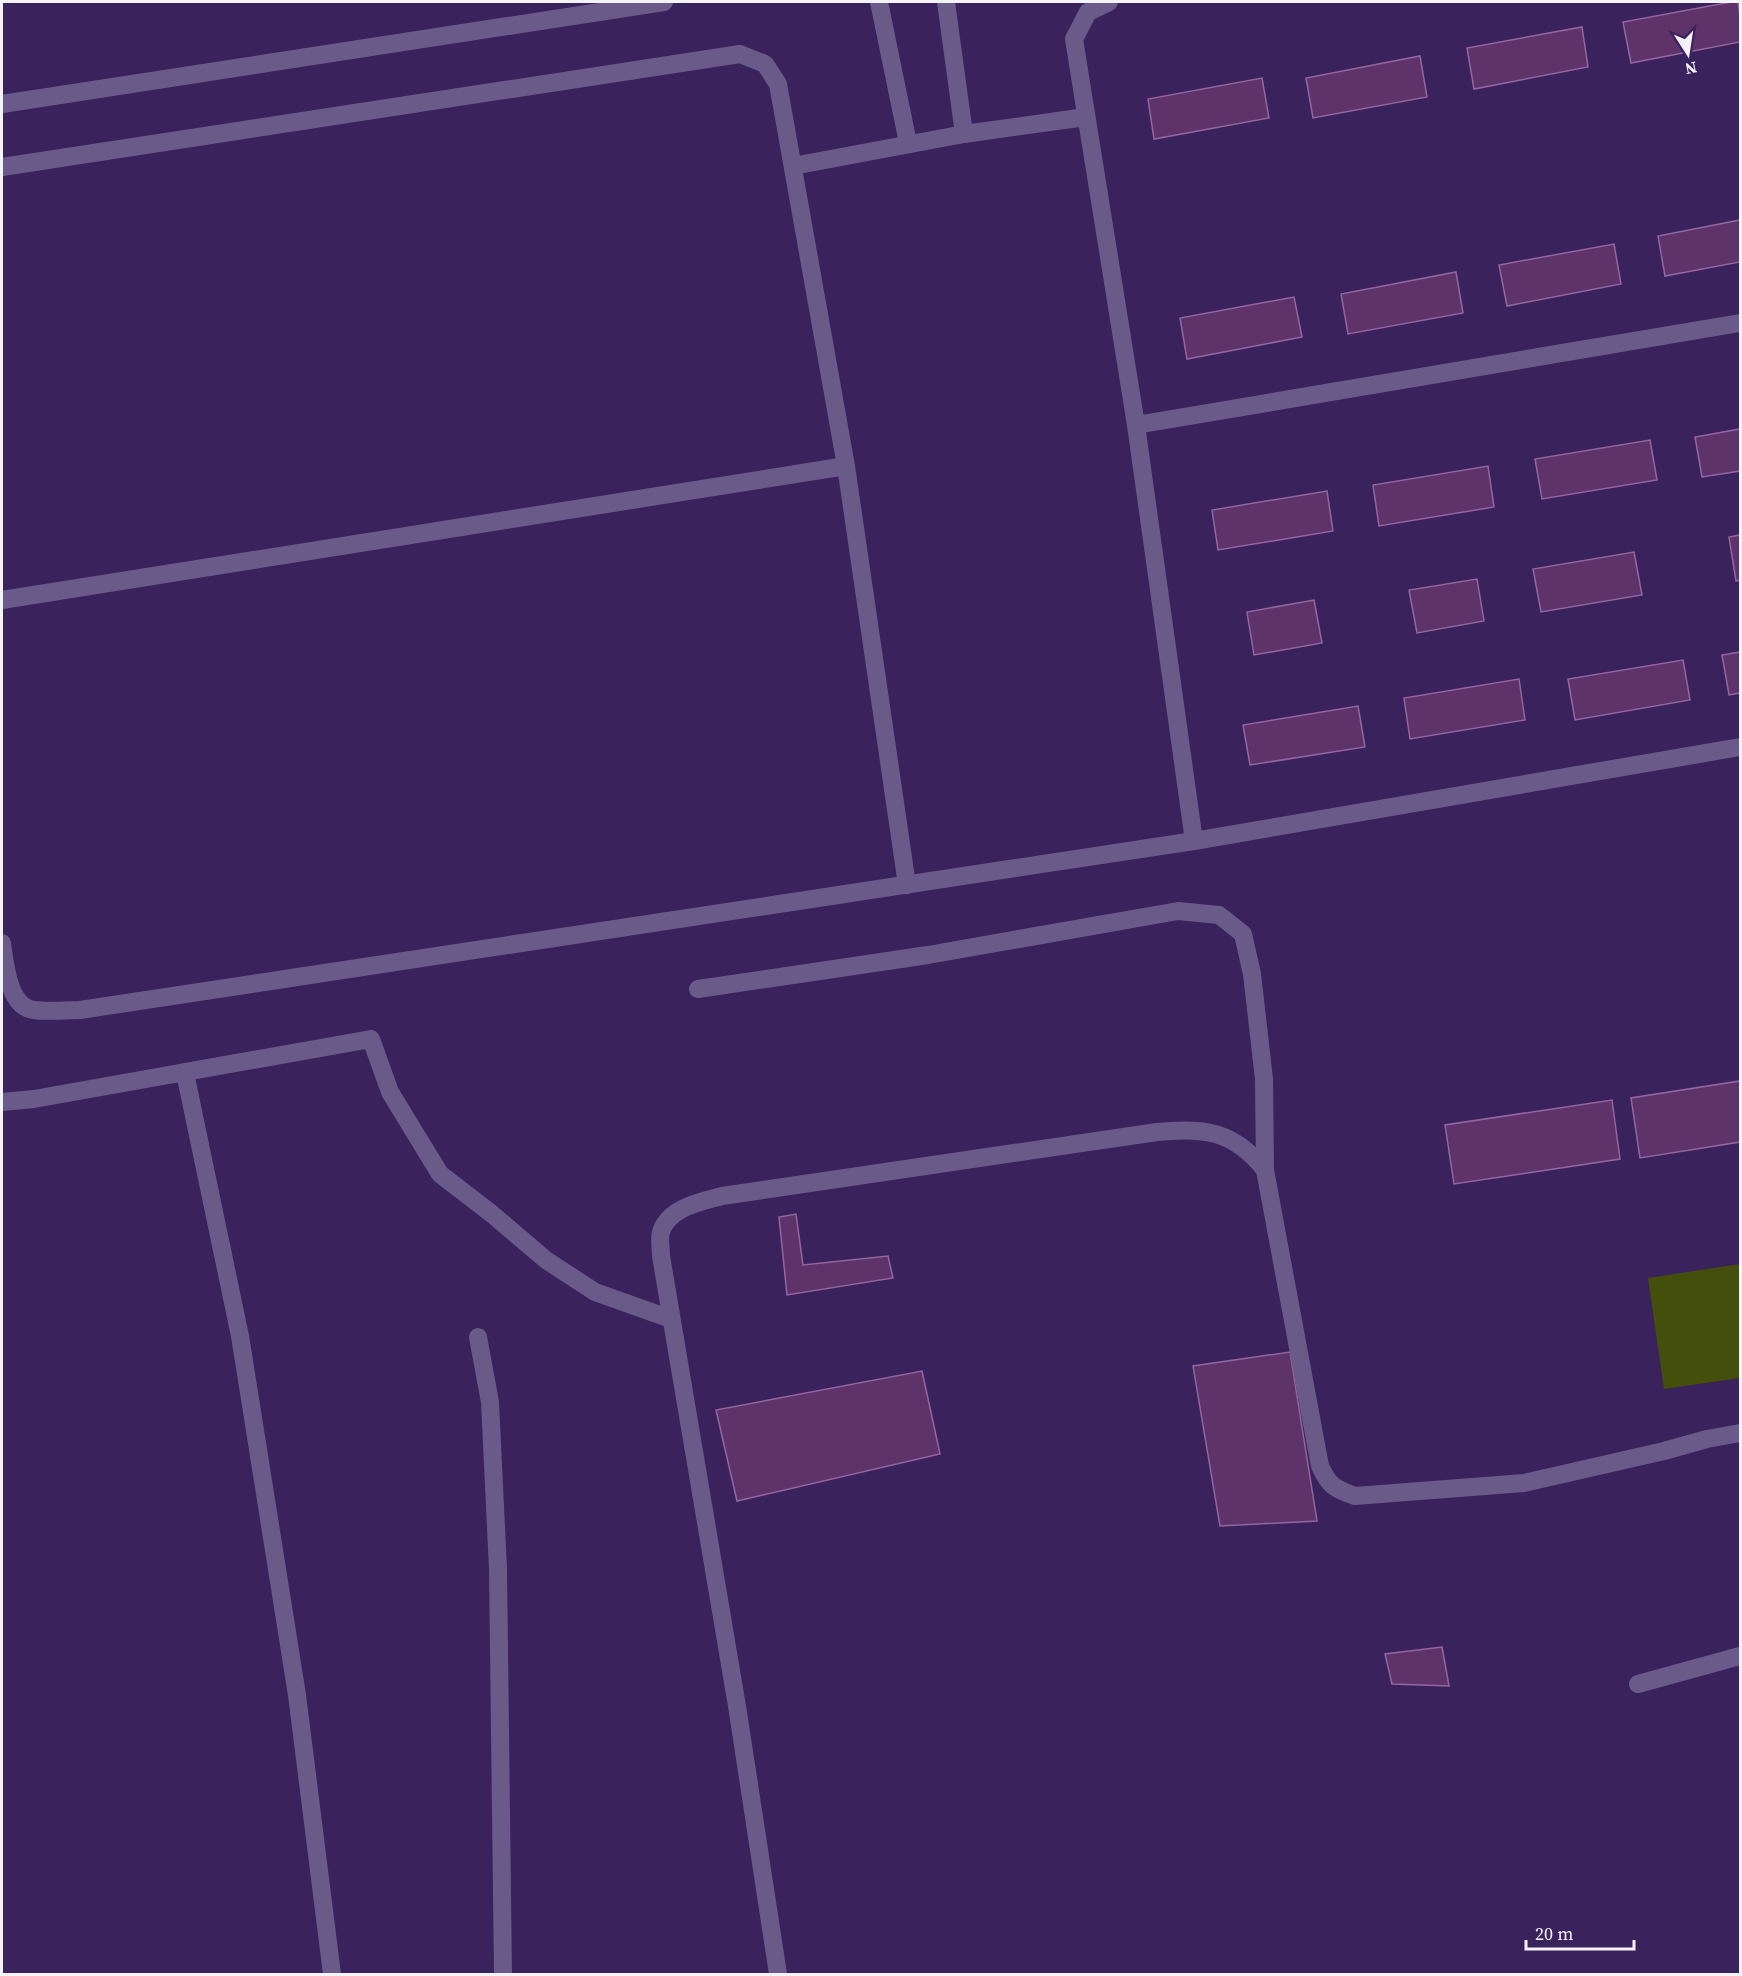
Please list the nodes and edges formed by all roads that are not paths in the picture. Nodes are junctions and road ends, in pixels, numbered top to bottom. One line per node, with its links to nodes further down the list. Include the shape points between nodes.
1 (664, 2): 5 (street)
2 (879, 2): 8 (street)
3 (946, 2): 7 (street)
4 (1109, 2): 6 (street, via 1088,12 1074,39)
5 (2, 104)
6 (1086, 117): 7 (street); 12 (street)
7 (964, 134): 8 (street)
8 (908, 143): 9 (street)
9 (794, 166): 10 (street, via 778,84 765,64 740,54); 13 (street)
10 (2, 168)
11 (1740, 323): 12 (street)
12 (1136, 425): 16 (street)
13 (846, 466): 14 (street); 17 (street)
14 (2, 600)
15 (1740, 747): 16 (street)
16 (1194, 841): 17 (street)
17 (907, 885): 18 (street, via 80,1010 31,1010 13,996)
18 (2, 944)
19 (698, 989): 22 (street, via 928,955 1178,911 1219,915 1243,933 1252,974 1264,1079)
20 (185, 1073): 21 (street, via 34,1099); 23 (street, via 371,1039 390,1092 440,1174 546,1260 595,1292); 28 (street, via 240,1336 297,1695)
21 (2, 1100)
22 (1265, 1170): 23 (street, via 1254,1156 1225,1137 1186,1129 722,1196 688,1205 668,1220 660,1232); 25 (street, via 1320,1466 1326,1481 1337,1490 1355,1496 1524,1483)
23 (671, 1319): 30 (street)
24 (478, 1337): 29 (street, via 490,1402 498,1569)
25 (1740, 1433)
26 (1740, 1656): 27 (street)
27 (1638, 1684)
28 (332, 1974)
29 (503, 1974)
30 (778, 1974)

